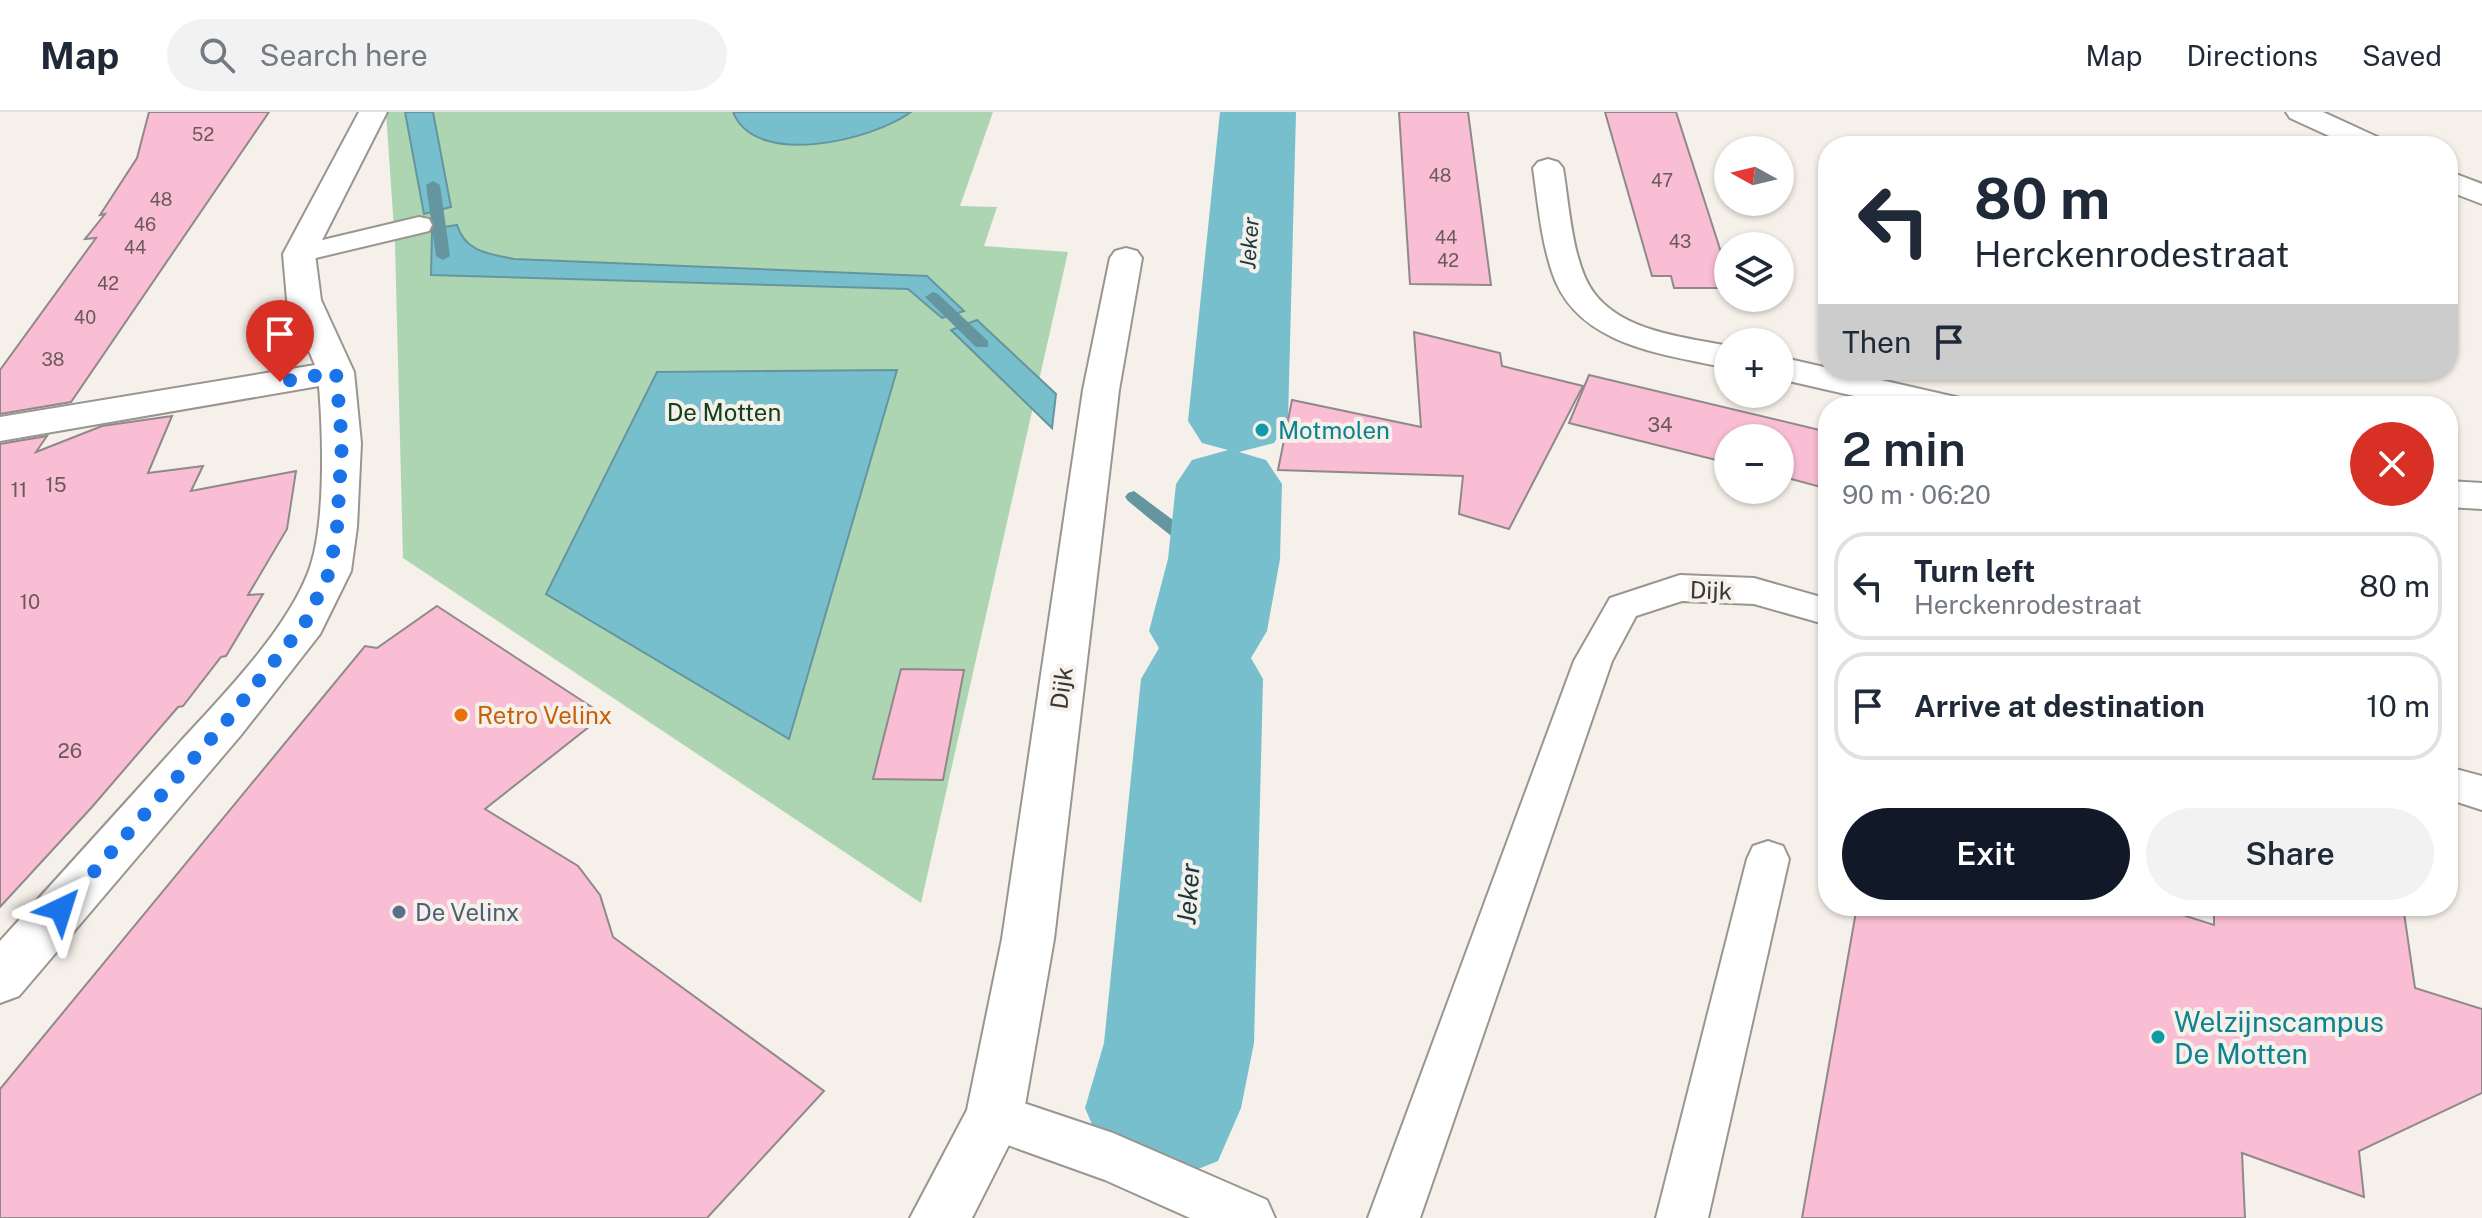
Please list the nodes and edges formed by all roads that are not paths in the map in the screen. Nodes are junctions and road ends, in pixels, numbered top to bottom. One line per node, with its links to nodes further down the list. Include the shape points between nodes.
1 (373, 112): 8 (street)
2 (2300, 112): 3 (street)
3 (2342, 136)
4 (1548, 168): 10 (street, via 1564,256 1580,299 1606,320 1645,339)
5 (2458, 184): 6 (street)
6 (2482, 195)
7 (419, 225): 8 (lane)
8 (299, 254): 12 (street, via 304,300)
9 (1126, 258): 24 (street, Dijk, via 1101,390 1028,939)
10 (1714, 354)
11 (1794, 371): 13 (street)
12 (336, 372): 16 (street); 23 (street, via 342,443 337,527 330,571 305,623 225,723)
13 (1818, 377)
14 (1833, 380): 15 (street)
15 (1903, 396)
16 (0, 429)
17 (2458, 495): 18 (street)
18 (2482, 496)
19 (1818, 609): 27 (lane, Dijk, via 1754,591 1680,588 1623,607 1593,661)
20 (2458, 786): 21 (lane)
21 (2482, 793)
22 (1768, 859): 28 (lane)
23 (0, 979)
24 (994, 1117): 25 (street, Dijk); 26 (lane, via 1113,1158)
25 (940, 1218)
26 (1249, 1218)
27 (1394, 1218)
28 (1682, 1218)

